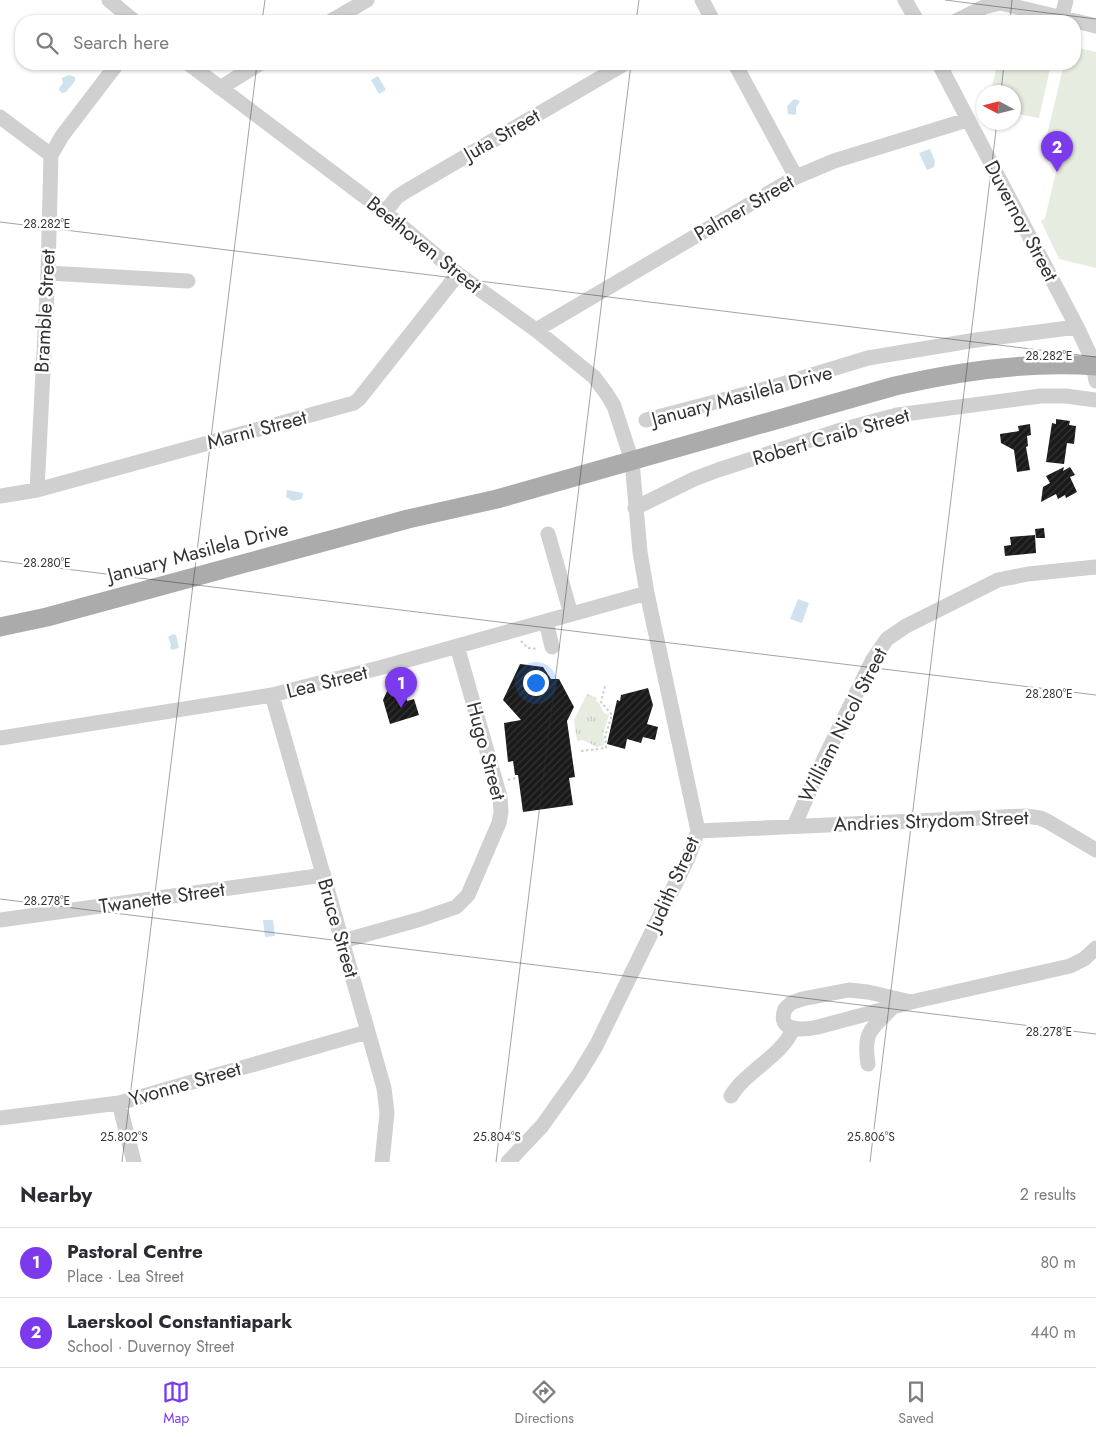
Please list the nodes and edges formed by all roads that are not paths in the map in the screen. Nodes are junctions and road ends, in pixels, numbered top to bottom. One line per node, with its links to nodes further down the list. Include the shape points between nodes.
1 (109, 0): 6 (street)
2 (367, 0): 7 (street)
3 (702, 0): 8 (street)
4 (905, 0): 9 (street)
5 (1066, 0): 12 (street)
6 (127, 15)
7 (341, 15)
8 (705, 15)
9 (914, 15)
10 (968, 15): 11 (street, via 1000,3)
11 (1053, 15)
12 (1062, 15)
13 (1081, 22): 14 (street)
14 (1096, 26)
15 (112, 70): 24 (street, Bramble Street)
16 (197, 70): 21 (street, Beethoven Street)
17 (249, 70): 21 (street)
18 (614, 70): 26 (street, Juta Street, via 400,195)
19 (738, 70): 25 (street)
20 (942, 70): 23 (street, Duvernoy Street)
21 (220, 88): 26 (street, Beethoven Street)
22 (0, 117): 24 (street)
23 (967, 120): 25 (street, Palmer Street); 30 (street, Duvernoy Street)
24 (51, 155): 27 (street, Bramble Street)
25 (796, 177): 31 (street, Palmer Street)
26 (385, 212): 28 (street, Beethoven Street)
27 (48, 273): 29 (street); 36 (street, Bramble Street)
28 (458, 274): 31 (street, Beethoven Street); 36 (street, Marni Street, via 354,403)
29 (188, 281)
30 (1077, 327): 32 (street, Duvernoy Street); 34 (street, via 880,355)
31 (536, 330): 35 (street, Beethoven Street, via 601,386 614,406)
32 (1094, 366): 35 (main road, January Masilela Drive, via 1034,357 957,364 774,410)
33 (1096, 400): 38 (street, Robert Craib Street, via 1041,396 882,418 718,470)
34 (646, 420)
35 (631, 455): 38 (street, Judith Street); 44 (main road, January Masilela Drive, via 494,488 408,519)
36 (36, 490): 37 (street, Marni Street)
37 (0, 496)
38 (635, 508): 41 (street, Judith Street)
39 (548, 534): 42 (street)
40 (1096, 567): 49 (street, William Nicol Street, via 998,580 894,632 872,661)
41 (647, 593): 42 (street, Lea Street); 50 (street, Judith Street)
42 (571, 614): 43 (street, Lea Street)
43 (546, 621): 45 (street, Lea Street); 46 (street)
44 (0, 627)
45 (457, 646): 47 (street, Lea Street); 54 (street, Hugo Street, via 500,797 499,823 468,895 456,907)
46 (552, 647)
47 (272, 695): 48 (street, Lea Street); 52 (street, Bruce Street)
48 (0, 738)
49 (794, 826): 50 (street, Andries Strydom Street); 51 (street, Andries Strydom Street, via 1033,817 1054,824)
50 (698, 831): 66 (street, Judith Street, via 688,858 596,1046 542,1126)
51 (1096, 850)
52 (324, 875): 53 (street, Twanette Street); 54 (street, Bruce Street)
53 (0, 920)
54 (342, 941): 59 (street, Bruce Street)
55 (1096, 948): 56 (street, via 1070,966)
56 (911, 1002): 57 (street); 58 (street, via 855,990 808,997 785,1009 784,1020)
57 (892, 1008): 58 (street, via 811,1029); 60 (street, via 868,1035)
58 (793, 1029): 61 (street, via 789,1040 751,1072)
59 (367, 1032): 62 (street, Yvonne Street); 65 (street, Bruce Street, via 386,1100)
60 (868, 1064)
61 (731, 1096)
62 (118, 1103): 63 (street, Yvonne Street); 64 (street)
63 (0, 1118)
64 (134, 1162)
65 (382, 1162)
66 (508, 1162)

